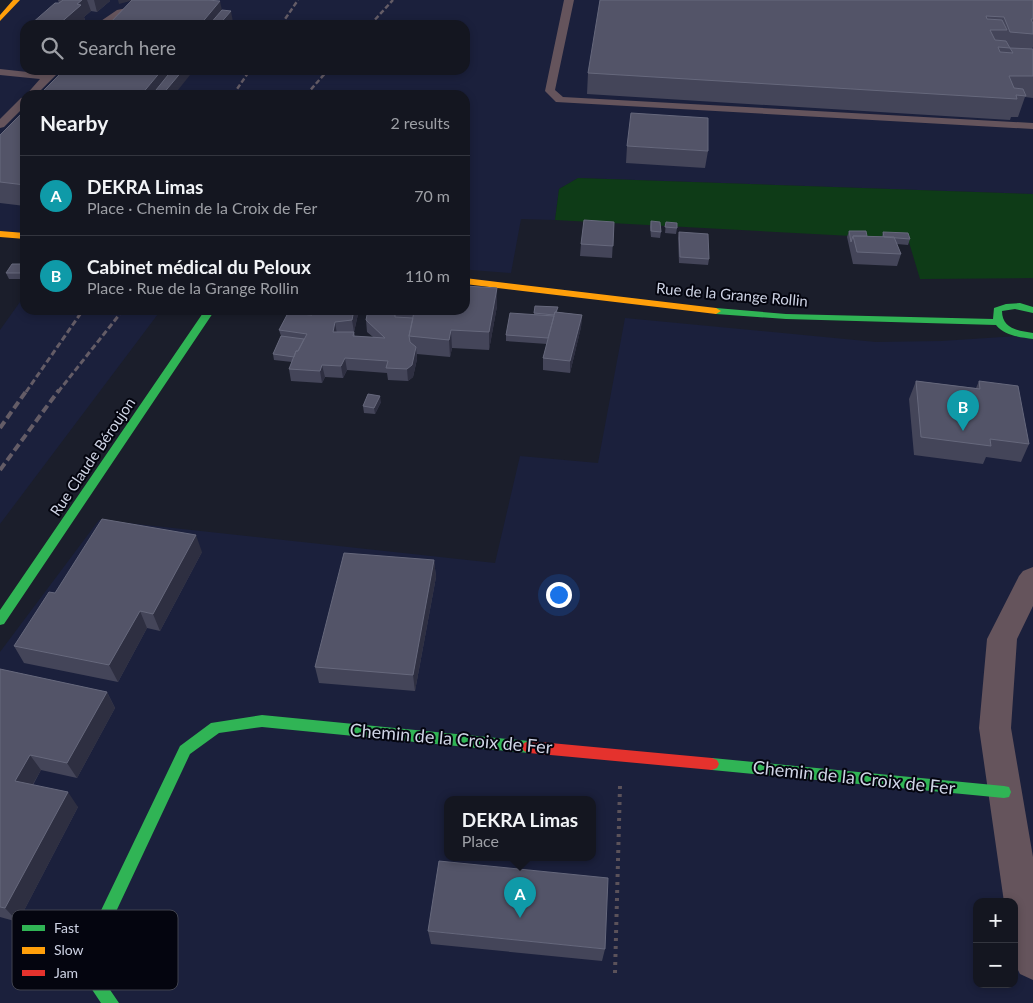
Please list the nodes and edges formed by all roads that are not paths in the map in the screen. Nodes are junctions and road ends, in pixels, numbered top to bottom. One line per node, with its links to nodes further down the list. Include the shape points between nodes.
1 (16, 0): 4 (street)
2 (171, 0): 5 (lane, via 120,12)
3 (569, 0): 12 (lane, via 550,91 560,100 803,110)
4 (0, 19)
5 (108, 20)
6 (0, 72): 7 (lane)
7 (20, 72)
8 (50, 75): 9 (lane)
9 (35, 90)
10 (20, 105): 11 (lane)
11 (0, 125)
12 (1033, 126)
13 (0, 234): 14 (street)
14 (20, 236)
15 (0, 246): 16 (street)
16 (20, 246)
17 (470, 282): 20 (street, Rue de la Grange Rollin, via 762,316)
18 (1033, 310): 20 (street, via 1020,305 1002,307 997,310)
19 (207, 315): 23 (street, Rue Claude Béroujon)
20 (997, 322): 21 (street, via 1011,332)
21 (1033, 336)
22 (1033, 580): 24 (street, via 1002,639 995,728)
23 (0, 620)
24 (1004, 792): 25 (street, Chemin de la Croix de Fer, via 262,721 216,727 185,750); 26 (street)
25 (109, 910)
26 (1033, 961)
27 (101, 990): 28 (street, Chemin de la Croix de Fer)
28 (111, 1003)

